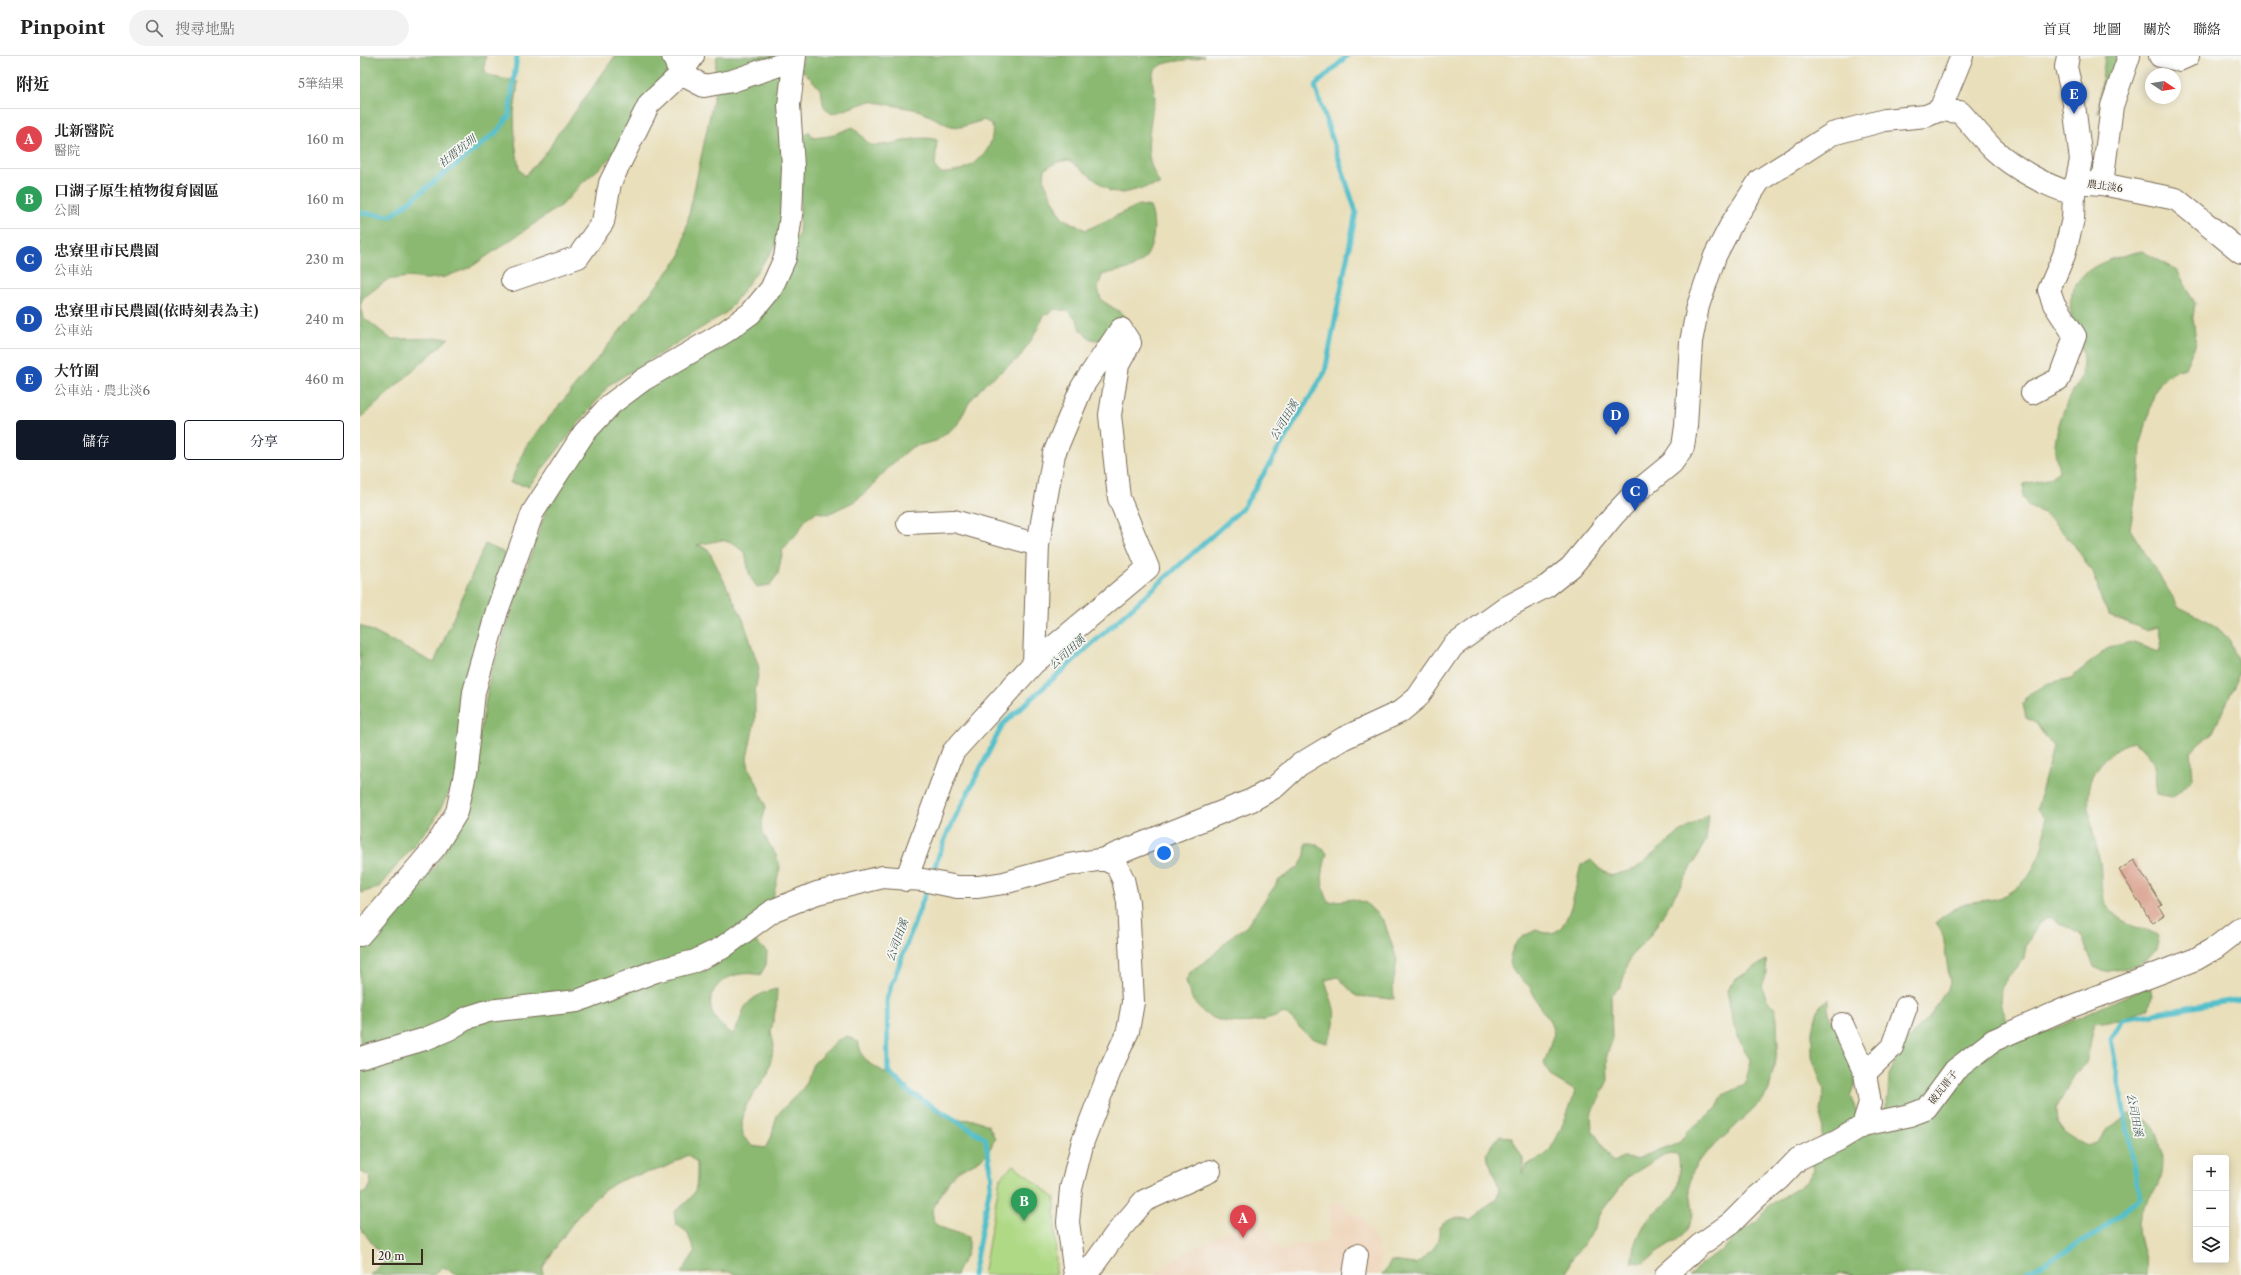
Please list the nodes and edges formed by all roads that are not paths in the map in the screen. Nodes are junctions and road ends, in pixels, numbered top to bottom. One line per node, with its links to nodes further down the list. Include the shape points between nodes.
1 (1962, 56): 8 (street)
2 (2068, 56): 10 (street, 農北淡6 / 農北淡6, via 2066,67 2073,97 2081,160)
3 (2129, 56): 9 (street, via 2112,106)
4 (2160, 56): 5 (street, via 2179,60)
5 (2188, 56)
6 (795, 58): 7 (street, via 732,81 704,86); 20 (street, via 789,105 793,167 791,215 785,258 771,289 751,313 725,332 643,380 610,404 584,433 533,512 497,611 474,692 466,769 457,812 436,846)
7 (682, 62): 12 (street, via 649,104 610,183 603,222 578,256)
8 (1940, 110): 10 (street, via 1960,112 1994,149 2059,189); 17 (street, via 1926,116 1885,120 1832,134 1760,180 1732,223 1715,256 1698,306 1691,342 1686,426 1682,447 1672,463 1633,495 1613,516 1571,567 1547,586 1507,608 1453,646 1417,698 1400,712 1344,738 1299,764 1275,787 1252,800)
9 (2102, 184): 10 (street, 農北淡6 / 農北淡6); 11 (street, 農北淡6 / 農北淡6, via 2176,199)
10 (2075, 188): 13 (street, via 2073,219 2064,255 2050,290 2054,304 2075,336 2059,379)
11 (2241, 252)
12 (512, 280)
13 (2032, 393)
14 (908, 523): 15 (street, via 954,521)
15 (1038, 545): 16 (street); 16 (street, via 1054,454 1082,387 1121,328 1130,343 1118,365 1110,415 1119,498 1148,568)
16 (1034, 663): 18 (street, via 952,752)
17 (1104, 859): 18 (street, via 978,887); 27 (street, via 1116,865 1127,896 1133,1002 1128,1031 1083,1141 1070,1190 1068,1222)
18 (914, 880): 23 (street, via 883,877 817,893 774,910 722,948 695,961 656,971 577,1001 488,1011 469,1017 425,1039)
19 (2241, 928): 25 (street, 破瓦厝子, via 2196,959 2074,1005 1994,1040 1955,1070 1926,1109)
20 (360, 934)
21 (1906, 1007): 24 (street, via 1892,1047)
22 (1842, 1024): 24 (street)
23 (360, 1058)
24 (1865, 1073): 25 (street, via 1870,1103)
25 (1864, 1125): 29 (street, 破瓦厝子, via 1798,1159 1779,1180 1757,1197 1731,1223 1700,1245)
26 (1210, 1171): 28 (street, via 1144,1202 1115,1235)
27 (1074, 1275)
28 (1086, 1275)
29 (1666, 1275)

